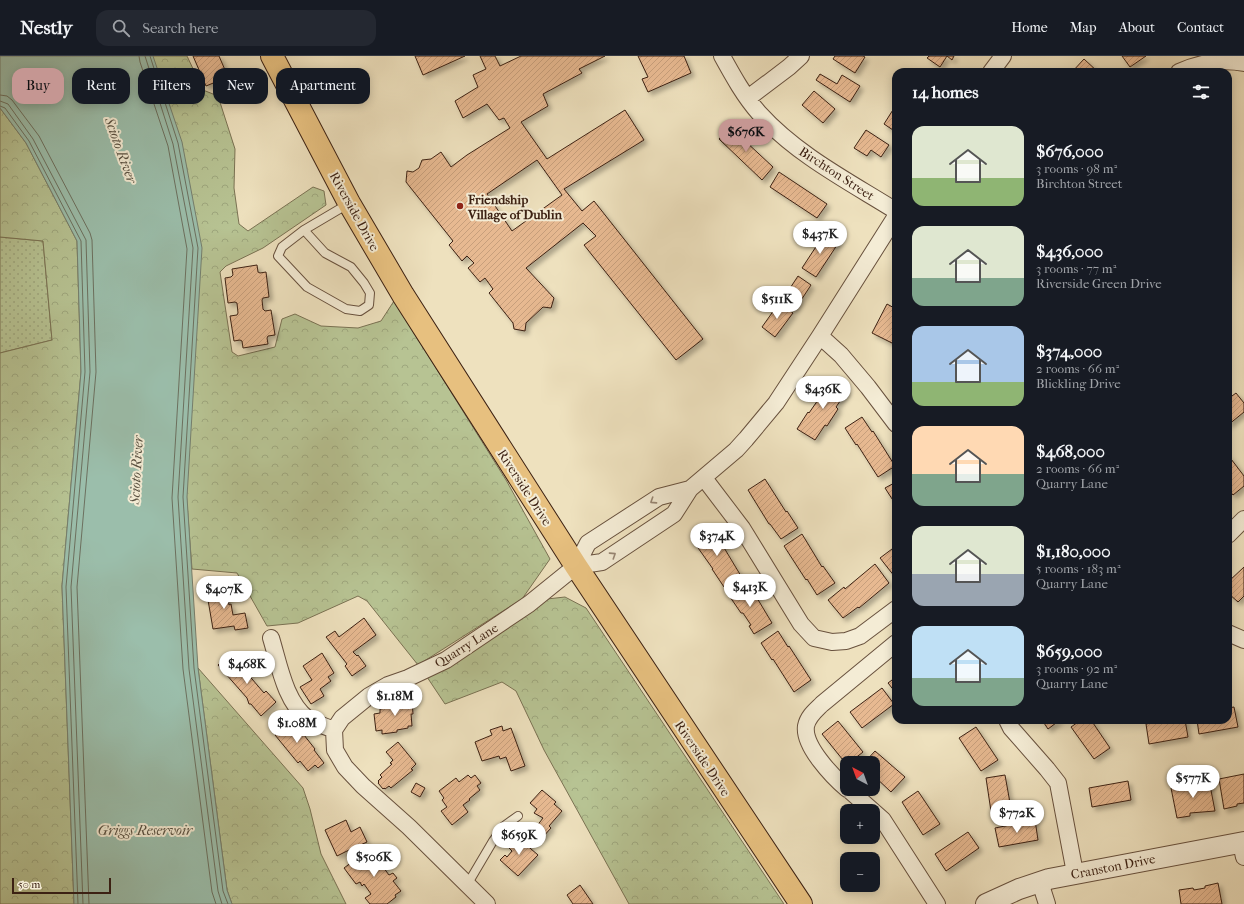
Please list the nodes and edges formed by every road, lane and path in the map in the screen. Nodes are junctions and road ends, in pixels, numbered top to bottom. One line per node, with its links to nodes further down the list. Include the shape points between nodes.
1 (272, 56): 9 (main road, Riverside Drive)
2 (722, 56): 8 (street, Birchton Street)
3 (800, 56): 8 (street)
4 (1003, 56): 6 (street)
5 (1244, 63): 7 (street, via 1208,63)
6 (994, 68)
7 (1187, 68)
8 (748, 98): 10 (street, Birchton Street, via 758,112 795,146)
9 (349, 203): 12 (lane); 19 (main road, Riverside Drive, via 403,294)
10 (892, 209)
11 (892, 222): 13 (street)
12 (304, 230): 12 (lane, via 282,247 278,256 307,287 346,309 360,310 369,305 370,293 351,267 325,253)
13 (820, 336): 14 (street, via 846,360); 15 (street, via 776,403 736,450)
14 (892, 419)
15 (704, 478): 16 (street); 20 (street, via 742,528 801,624 814,638 832,642 846,641 860,636)
16 (690, 489): 19 (street, one-way to 16, via 602,562 674,514); 19 (street, one-way to 19, via 660,497 588,542)
17 (1244, 519): 18 (street)
18 (1232, 531)
19 (576, 566): 26 (street, Quarry Lane, via 529,604 446,660 369,696 342,718); 35 (main road, Riverside Drive)
20 (892, 612)
21 (1232, 635): 23 (street)
22 (271, 638): 26 (street, via 287,691 308,718)
23 (1244, 640)
24 (892, 646): 27 (street, via 812,713 806,725 811,747)
25 (1009, 724): 31 (street, via 1058,783)
26 (334, 730): 33 (street, via 335,750 345,767)
27 (840, 783)
28 (855, 796): 36 (street, via 883,820)
29 (518, 816): 33 (lane, via 504,826)
30 (1243, 847): 31 (street, Cranston Drive)
31 (1075, 873): 32 (street, Cranston Drive)
32 (1040, 882): 37 (street, Cranston Drive); 38 (street)
33 (467, 885): 34 (street)
34 (487, 904)
35 (801, 904)
36 (937, 904)
37 (986, 904)
38 (1047, 904)

